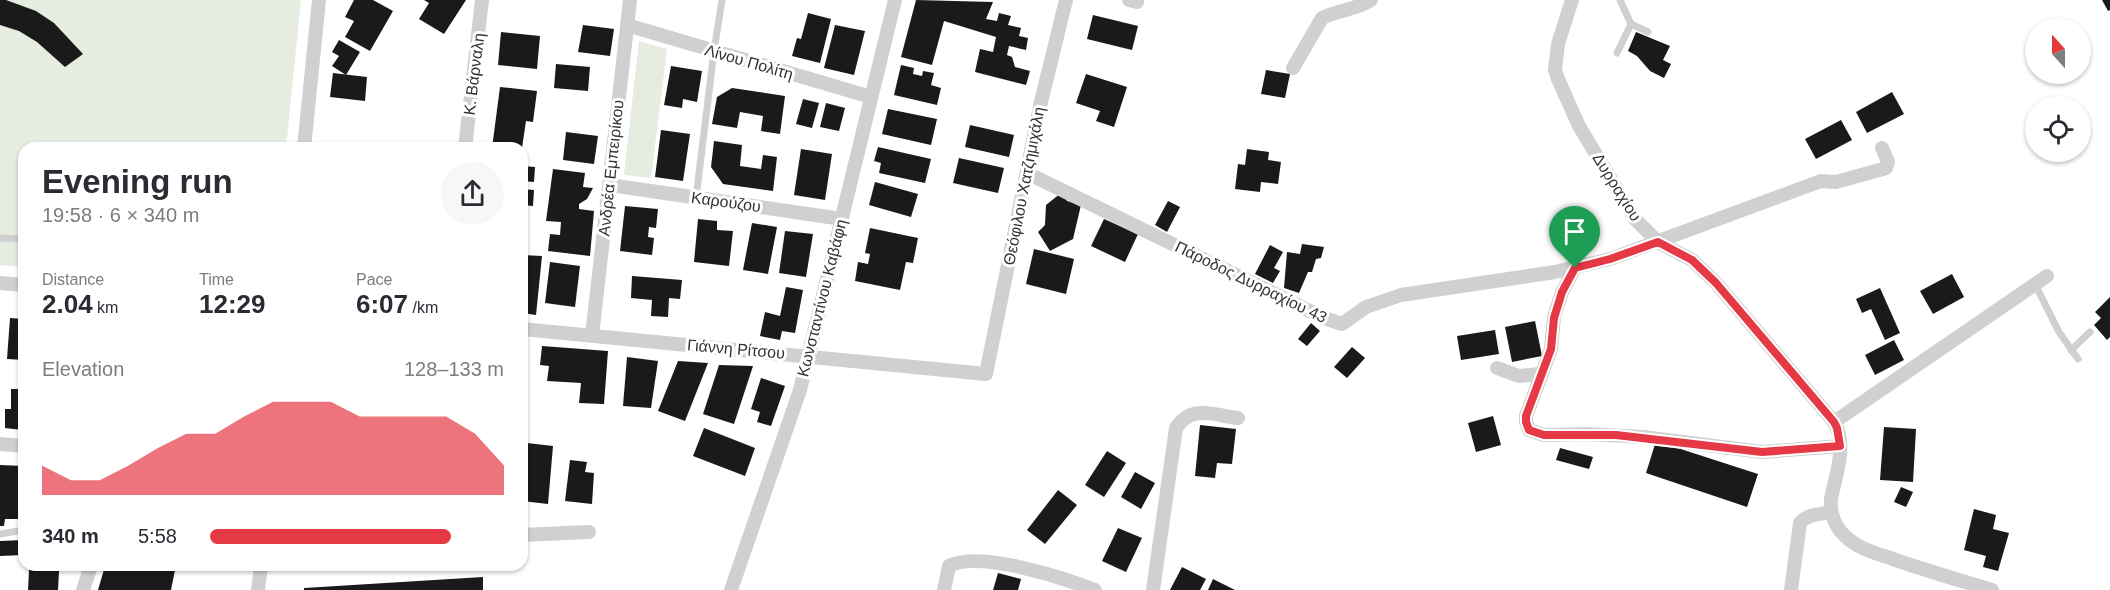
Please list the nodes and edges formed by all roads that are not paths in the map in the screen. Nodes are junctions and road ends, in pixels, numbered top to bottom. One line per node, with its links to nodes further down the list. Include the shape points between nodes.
1 (319, 0): 17 (street)
2 (482, 0): 18 (street, Κ. Βάρναλη)
3 (630, 0): 11 (street, Ανδρέα Εμπειρίκου)
4 (722, 0): 13 (lane)
5 (895, 0): 16 (street, Κωνσταντίνου Καβάφη)
6 (1066, 0): 20 (street, Θεόφιλου Χατζημιχάλη)
7 (1371, 0): 15 (street, via 1322,18)
8 (1572, 0): 26 (street, Δυρραχίου, via 1558,44 1557,79 1579,126 1635,219)
9 (1620, 0): 10 (lane)
10 (1630, 24): 12 (lane); 14 (lane)
11 (627, 25): 13 (street, Λίνου Πολίτη); 21 (street, Ανδρέα Εμπειρίκου)
12 (1648, 32)
13 (714, 51): 16 (street, Λίνου Πολίτη); 22 (lane)
14 (1617, 53)
15 (1293, 68)
16 (871, 97): 23 (street, Κωνσταντίνου Καβάφη)
17 (305, 142)
18 (466, 142)
19 (1882, 148): 26 (street, Πάροδος Δυρραχίου 43, via 1888,162 1886,168 1836,182 1821,181)
20 (1026, 173): 27 (street, Πάροδος Δυρραχίου 43, via 1337,323 1401,295); 38 (street, Θεόφιλου Χατζημιχάλη)
21 (610, 185): 22 (street, Καρούζου); 33 (street, Ανδρέα Εμπειρίκου)
22 (696, 198): 23 (street, Καρούζου)
23 (842, 219): 35 (street, Κωνσταντίνου Καβάφη)
24 (0, 238): 25 (lane)
25 (18, 239)
26 (1658, 242): 27 (street, Πάροδος Δυρραχίου 43); 41 (street, Δυρραχίου, via 1692,260 1716,283)
27 (1575, 268): 39 (street, via 1562,292 1551,349)
28 (2041, 280): 34 (lane, via 2059,332); 41 (street)
29 (0, 283): 30 (street)
30 (18, 284)
31 (528, 330): 33 (street, Γιάννη Ρίτσου)
32 (2090, 332): 34 (lane)
33 (592, 336): 35 (street, Γιάννη Ρίτσου)
34 (2071, 350): 36 (lane)
35 (807, 356): 38 (street, Γιάννη Ρίτσου); 54 (street, Κωνσταντίνου Καβάφη, via 793,412)
36 (2078, 359)
37 (1497, 368): 39 (street, via 1519,376)
38 (986, 374)
39 (1540, 374): 44 (street, via 1526,416 1527,427 1535,433 1625,435 1762,452)
40 (1238, 418): 57 (street, via 1192,413 1176,428)
41 (1834, 422): 44 (street, Δυρραχίου)
42 (0, 444): 43 (street)
43 (18, 446)
44 (1840, 446): 45 (street, Δυρραχίου)
45 (1831, 512): 58 (street, via 1810,516 1800,523); 59 (street, via 1843,535 1863,549)
46 (18, 531): 48 (lane)
47 (589, 532): 49 (street)
48 (0, 534)
49 (528, 535)
50 (89, 571): 53 (street)
51 (261, 571): 52 (street)
52 (262, 588)
53 (83, 590)
54 (731, 590)
55 (944, 590): 56 (street, via 949,566 958,561 1024,568)
56 (1095, 590)
57 (1153, 590)
58 (1791, 590)
59 (1992, 590)

